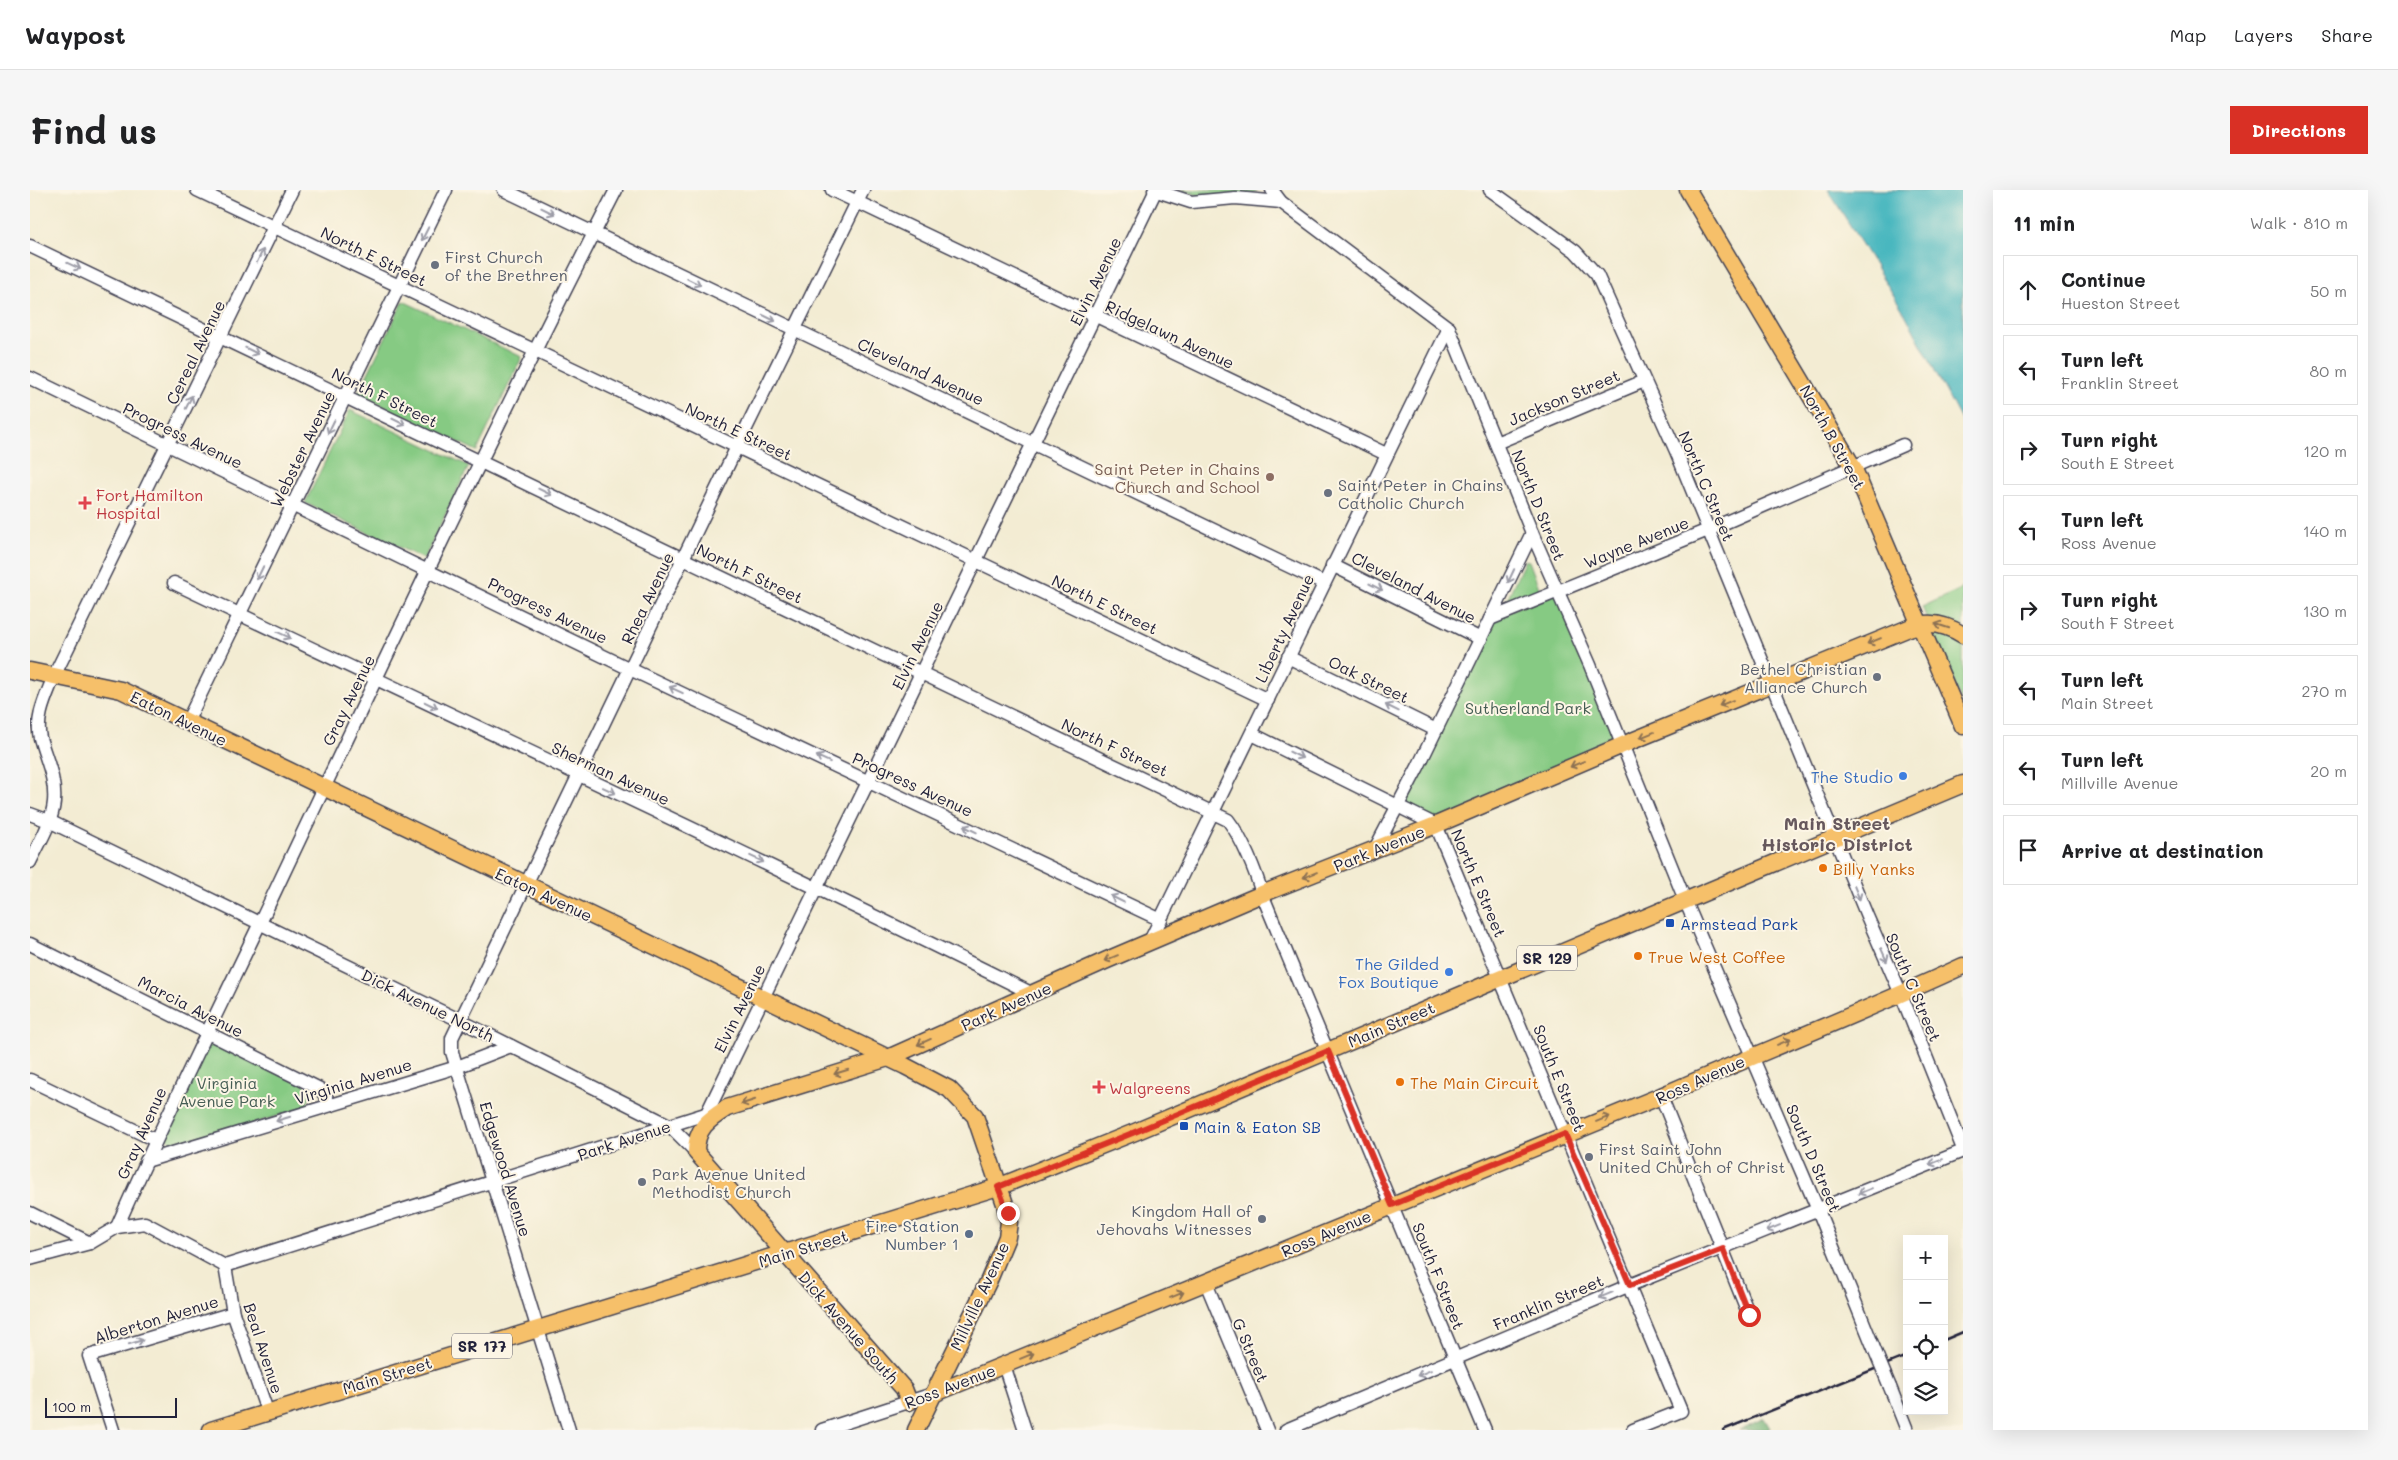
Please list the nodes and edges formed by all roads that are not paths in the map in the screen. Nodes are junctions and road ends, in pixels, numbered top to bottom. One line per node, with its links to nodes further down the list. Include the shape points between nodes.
1 (197, 190): 14 (street, North E Street)
2 (292, 190): 14 (street, Cereal Avenue)
3 (446, 190): 17 (street, Webster Avenue, one-way to 17)
4 (504, 190): 15 (street, Cleveland Avenue, one-way to 15)
5 (616, 190): 15 (street, Gray Avenue)
6 (832, 190): 13 (street, Ridgelawn Avenue)
7 (863, 190): 13 (street, Rhea Avenue)
8 (1156, 190): 12 (street, via 1191,202 1235,198); 18 (street, Elvin Avenue)
9 (1272, 190): 12 (street)
10 (1490, 190): 24 (street, North C Street, via 1575,251 1597,275)
11 (1688, 190): 33 (main road, North B Street)
12 (1281, 202): 19 (street)
13 (857, 203): 18 (street, Ridgelawn Avenue); 20 (street, Rhea Avenue)
14 (275, 225): 17 (street, North E Street); 21 (street, Cereal Avenue, one-way to 14)
15 (594, 233): 20 (street, Cleveland Avenue, one-way to 20); 22 (street, Gray Avenue)
16 (30, 246): 21 (street, North F Street, one-way to 21)
17 (398, 286): 22 (street, North E Street); 25 (street, Webster Avenue)
18 (1095, 316): 26 (street, Elvin Avenue); 31 (street, Ridgelawn Avenue)
19 (1449, 328): 27 (street, North D Street); 31 (street, Liberty Avenue)
20 (794, 330): 26 (street, Cleveland Avenue); 30 (street, Rhea Avenue)
21 (221, 336): 25 (street, North F Street, one-way to 25); 28 (street, Cereal Avenue, one-way to 21)
22 (535, 351): 30 (street, North E Street); 32 (street, Gray Avenue)
23 (30, 378): 28 (street, Progress Avenue)
24 (1644, 381): 27 (street, Jackson Street); 35 (street, North C Street)
25 (346, 396): 32 (street, North F Street, one-way to 32); 34 (street, Webster Avenue, one-way to 34)
26 (1035, 442): 38 (street, Elvin Avenue); 42 (street, Cleveland Avenue)
27 (1496, 443): 36 (street, North D Street)
28 (167, 445): 34 (street, Progress Avenue); 53 (street, Cereal Avenue)
29 (1903, 445): 33 (street, Wayne Avenue)
30 (736, 448): 37 (street, Rhea Avenue); 38 (street, North E Street)
31 (1386, 454): 39 (street, Liberty Avenue)
32 (482, 462): 37 (street, North F Street, one-way to 37); 40 (street, Gray Avenue)
33 (1854, 468): 35 (street, Wayne Avenue); 46 (main road, North B Street)
34 (293, 505): 40 (street, Progress Avenue); 44 (street, Webster Avenue, one-way to 44)
35 (1708, 530): 43 (street, Wayne Avenue); 55 (street, North C Street)
36 (1532, 533): 43 (street, North D Street); 45 (street, one-way to 45)
37 (684, 559): 50 (street, Rhea Avenue); 52 (street, North F Street)
38 (977, 560): 52 (street, Elvin Avenue); 56 (street, North E Street)
39 (1332, 565): 42 (street, Liberty Avenue); 48 (street, Cleveland Avenue, one-way to 48)
40 (428, 570): 50 (street, Progress Avenue); 54 (street, Gray Avenue)
41 (174, 583): 44 (street, Sherman Avenue)
42 (1324, 583): 49 (street, Liberty Avenue)
43 (1556, 591): 45 (street, Wayne Avenue); 61 (street, North D Street)
44 (240, 614): 54 (street, Sherman Avenue, one-way to 54); 57 (street, Webster Avenue)
45 (1490, 619): 48 (street)
46 (1920, 624): 47 (main road, Park Avenue, one-way to 46, via 1939,624); 55 (main road, Park Avenue, one-way to 55); 58 (main road, North B Street)
47 (1963, 635)
48 (1481, 639): 59 (street)
49 (1288, 657): 56 (street, Liberty Avenue); 59 (street, Oak Street, one-way to 49)
50 (630, 669): 62 (street, Rhea Avenue); 63 (street, Progress Avenue, one-way to 50)
51 (30, 671): 53 (main road, Eaton Avenue)
52 (921, 674): 63 (street, Elvin Avenue); 67 (street, North F Street)
53 (54, 676): 57 (main road, Eaton Avenue, via 122,690); 69 (street, Cereal Avenue, via 39,723 40,738 54,784 54,803)
54 (375, 679): 62 (street, Sherman Avenue, one-way to 62); 65 (street, Gray Avenue)
55 (1772, 685): 61 (main road, Park Avenue, one-way to 61); 71 (street, North C Street)
56 (1268, 700): 60 (street, Liberty Avenue)
57 (187, 722): 65 (main road, Eaton Avenue)
58 (1963, 726)
59 (1436, 730): 66 (street)
60 (1252, 734): 66 (street, North E Street, one-way to 66); 67 (street, Liberty Avenue)
61 (1622, 745): 70 (main road, Park Avenue, one-way to 70); 77 (street, North D Street)
62 (578, 776): 74 (street, Rhea Avenue); 75 (street, Sherman Avenue, one-way to 75)
63 (869, 781): 75 (street, Elvin Avenue); 78 (street, Progress Avenue, one-way to 63)
64 (1963, 784): 71 (main road, Main Street / SR 129)
65 (323, 788): 74 (main road, Eaton Avenue); 79 (street, Gray Avenue)
66 (1398, 805): 70 (street, North E Street); 72 (street)
67 (1213, 812): 76 (street, North F Street, via 1228,820 1235,829); 78 (street, Liberty Avenue)
68 (30, 814): 69 (street, Dick Avenue North)
69 (49, 821): 73 (street, Cereal Avenue); 79 (street, Dick Avenue North)
70 (1436, 825): 72 (main road, Park Avenue); 83 (street, North E Street)
71 (1835, 838): 77 (main road, Main Street / SR 129); 85 (street, South C Street, one-way to 85)
72 (1375, 849): 76 (main road, Park Avenue, one-way to 76)
73 (30, 862)
74 (525, 885): 86 (main road, Eaton Avenue); 87 (street, Rhea Avenue)
75 (817, 887): 84 (street, Sherman Avenue); 86 (street, Elvin Avenue)
76 (1262, 894): 80 (main road, Park Avenue); 90 (street, North F Street)
77 (1686, 900): 83 (main road, Main Street / SR 129); 91 (street, South D Street)
78 (1160, 920): 80 (street, Liberty Avenue)
79 (260, 923): 87 (street, Dick Avenue North); 88 (street, Gray Avenue)
80 (1149, 943): 84 (main road, Park Avenue, one-way to 84)
81 (30, 944): 88 (street, Marcia Avenue)
82 (1963, 966): 85 (main road, Ross Avenue)
83 (1501, 978): 90 (main road, Main Street / SR 129); 100 (street, South E Street)
84 (1033, 994): 92 (main road, Park Avenue, one-way to 92)
85 (1902, 994): 91 (main road, Ross Avenue, one-way to 85); 102 (street, South C Street)
86 (762, 998): 92 (main road, Eaton Avenue); 98 (street, Elvin Avenue)
87 (459, 1020): 89 (street, Dick Avenue North); 93 (street, Edgewood Avenue, via 452,1038 452,1052)
88 (207, 1032): 96 (street, Marcia Avenue, via 320,1089); 101 (street, Gray Avenue)
89 (511, 1046): 93 (street, Virginia Avenue); 99 (street, Dick Avenue North)
90 (1328, 1051): 106 (main road, Main Street / SR 129); 107 (street, South F Street)
91 (1752, 1056): 95 (main road, Ross Avenue); 108 (street, South D Street)
92 (888, 1058): 97 (main road, Park Avenue, one-way to 97); 106 (main road, Eaton Avenue, via 939,1082 971,1111)
93 (458, 1067): 96 (street, Virginia Avenue); 105 (street, Edgewood Avenue)
94 (30, 1080): 101 (street)
95 (1661, 1096): 100 (main road, Ross Avenue, one-way to 95); 112 (street)
96 (329, 1104): 104 (street, Virginia Avenue, one-way to 104)
97 (727, 1108): 98 (street, Park Avenue); 103 (main road, via 703,1127 696,1140)
98 (707, 1114): 99 (street, Park Avenue)
99 (668, 1125): 103 (street, Dick Avenue North); 105 (street, Park Avenue)
100 (1565, 1134): 107 (main road, Ross Avenue); 117 (street, South E Street)
101 (155, 1140): 104 (street, Gray Avenue)
102 (1963, 1150): 108 (street, Franklin Street, one-way to 108)
103 (696, 1152): 113 (main road, Dick Avenue North)
104 (146, 1161): 110 (street, Gray Avenue)
105 (492, 1182): 115 (street, Park Avenue); 120 (street, Edgewood Avenue)
106 (998, 1187): 113 (main road, Main Street / SR 177); 123 (main road, Millville Avenue, via 1008,1213 1007,1237)
107 (1392, 1205): 116 (main road, Ross Avenue); 121 (street, South F Street)
108 (1818, 1210): 112 (street, Franklin Street, one-way to 112); 136 (street, South D Street, bridge)
109 (30, 1214): 111 (street)
110 (117, 1227): 111 (street); 115 (street, via 145,1223)
111 (90, 1243): 114 (street)
112 (1723, 1249): 117 (street, Franklin Street); 119 (street)
113 (785, 1254): 120 (main road, Main Street / SR 177); 124 (main road, Dick Avenue South, via 904,1389)
114 (30, 1259)
115 (226, 1266): 118 (street, Beal Avenue)
116 (1206, 1283): 122 (main road, Ross Avenue, one-way to 116); 132 (street, G Street)
117 (1630, 1285): 121 (street, Franklin Street, one-way to 121); 135 (street, South E Street, via 1681,1411)
118 (233, 1312): 125 (street, Beal Avenue); 126 (street, Alberton Avenue, one-way to 118, via 89,1356)
119 (1749, 1315)
120 (539, 1329): 125 (main road, Main Street / SR 177); 128 (street, Edgewood Avenue)
121 (1456, 1360): 133 (street, Franklin Street, one-way to 133); 134 (street, South F Street)
122 (1004, 1365): 123 (main road, Ross Avenue); 131 (street)
123 (933, 1394): 124 (street, Ross Avenue); 130 (main road, Millville Avenue)
124 (910, 1402): 129 (street, Ross Avenue)
125 (267, 1411): 127 (main road, Main Street / SR 177)
126 (113, 1430)
127 (210, 1430)
128 (569, 1430)
129 (822, 1430)
130 (916, 1430)
131 (1025, 1430)
132 (1267, 1430)
133 (1286, 1430)
134 (1485, 1430)
135 (1633, 1430)
136 (1906, 1430)

